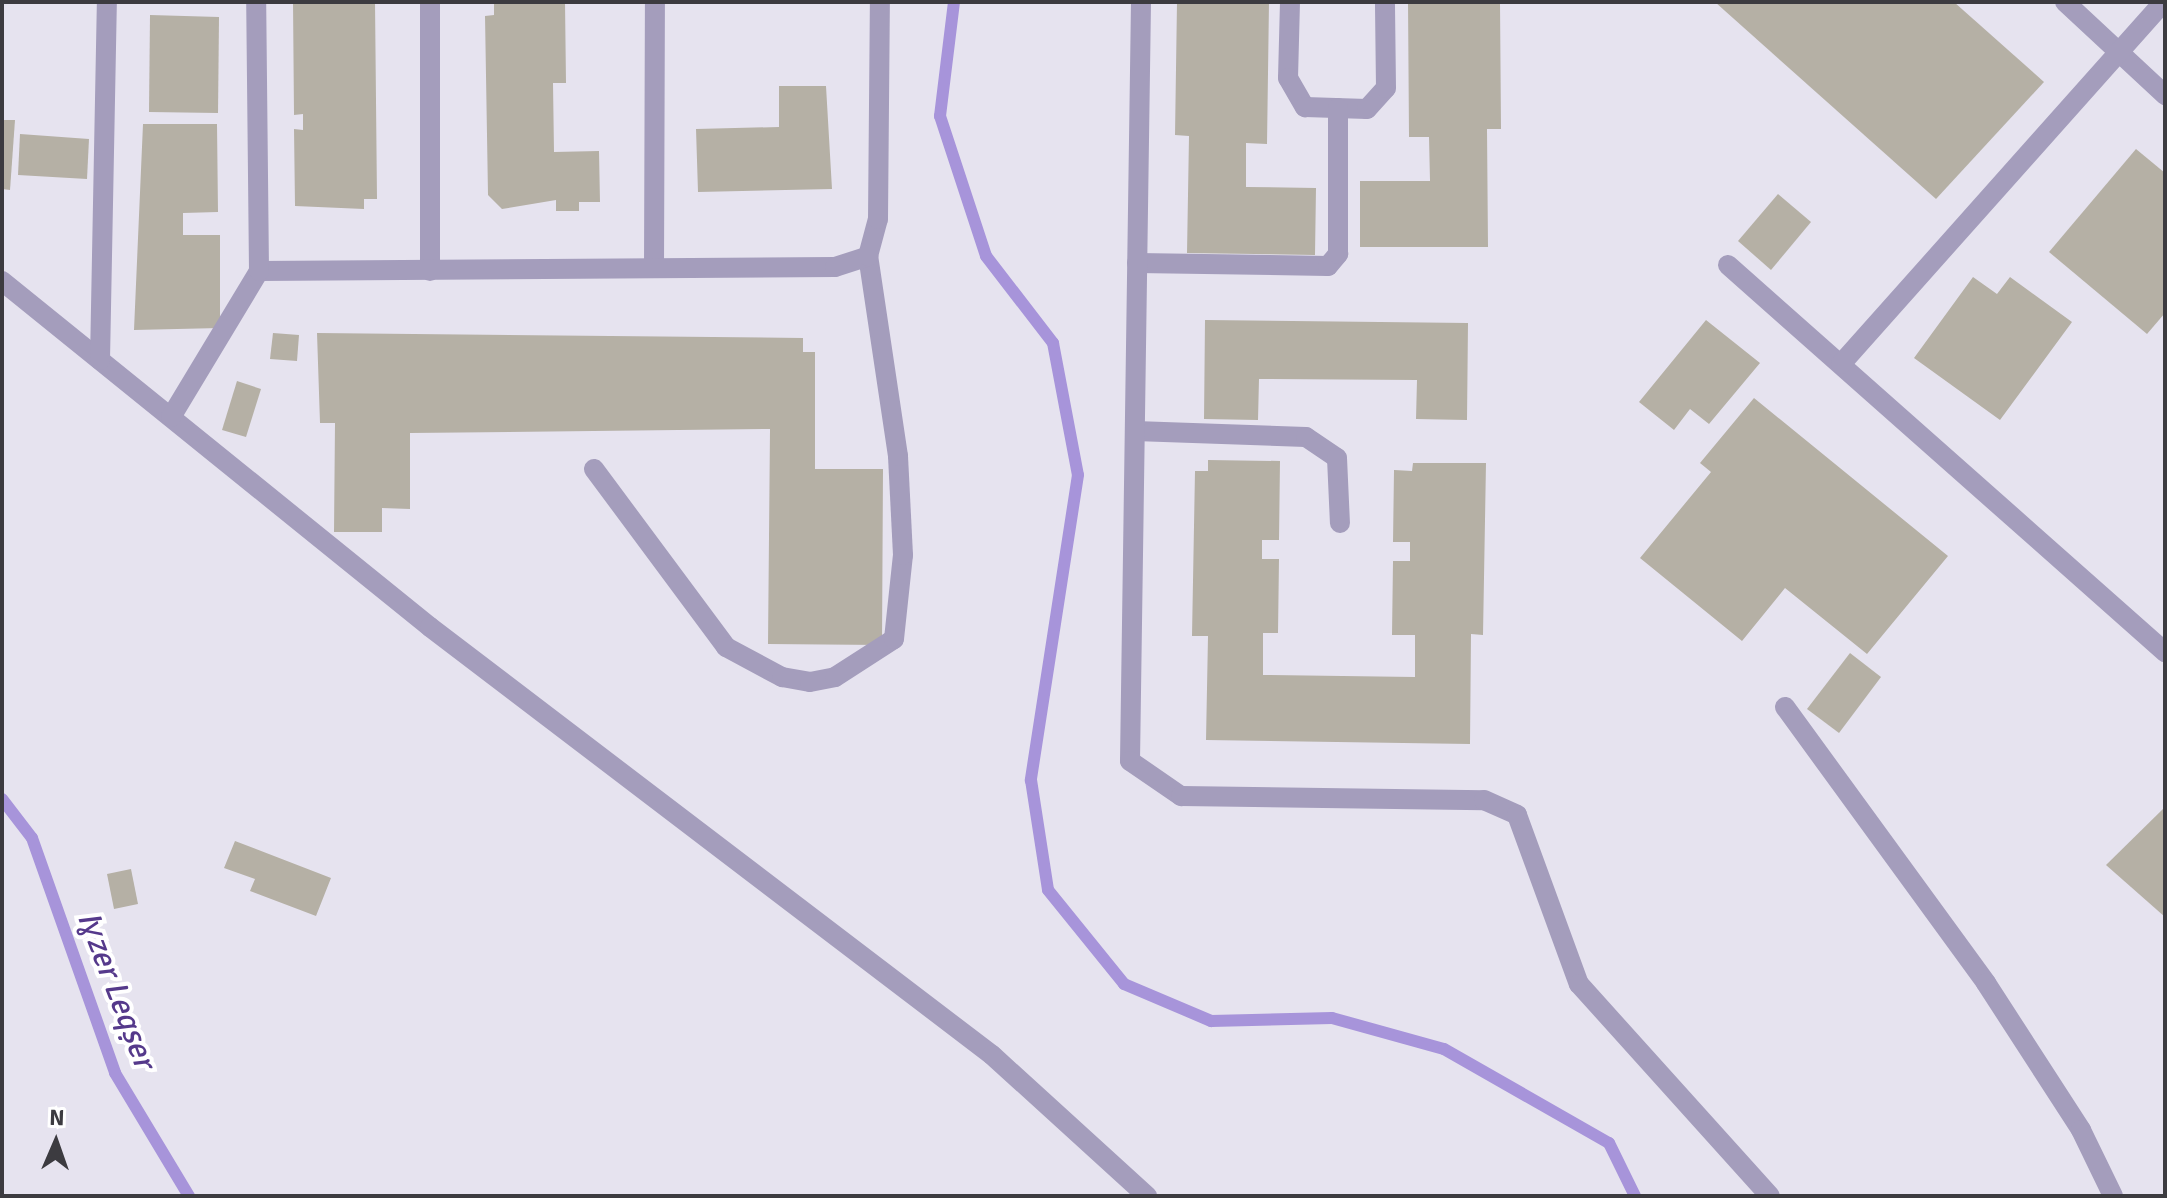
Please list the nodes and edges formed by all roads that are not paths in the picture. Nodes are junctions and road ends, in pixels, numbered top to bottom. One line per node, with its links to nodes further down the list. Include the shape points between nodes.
1 (107, 2): 21 (street)
2 (256, 2): 18 (street)
3 (430, 2): 19 (street)
4 (655, 2): 17 (street)
5 (880, 2): 14 (street, via 878,219)
6 (1141, 2): 15 (street)
7 (1290, 2): 13 (street, via 1288,78 1305,107)
8 (1385, 2): 13 (street, via 1386,88 1367,109)
9 (2065, 2): 11 (street)
10 (2164, 2): 11 (street)
11 (2119, 52): 12 (street); 22 (street)
12 (2165, 95)
13 (1338, 108): 15 (street, via 1338,254 1328,266)
14 (868, 256): 17 (street, via 835,267); 25 (street, via 898,456 903,555 894,639 835,677 810,682 782,677 726,647)
15 (1137, 263): 24 (street)
16 (1728, 265): 22 (street)
17 (654, 268): 19 (street)
18 (259, 271): 19 (street); 23 (street)
19 (430, 271)
20 (2, 281): 21 (street)
21 (100, 360): 23 (street)
22 (1841, 364): 27 (street)
23 (171, 417): 29 (street, via 430,627 992,1055)
24 (1135, 431): 26 (street, via 1306,437 1337,458); 30 (street, via 1130,761 1181,796 1484,800 1517,815 1579,984)
25 (594, 469)
26 (1340, 523)
27 (2165, 652)
28 (1785, 707): 31 (street, via 1986,983 2081,1130)
29 (1147, 1196)
30 (1770, 1196)
31 (2113, 1196)

